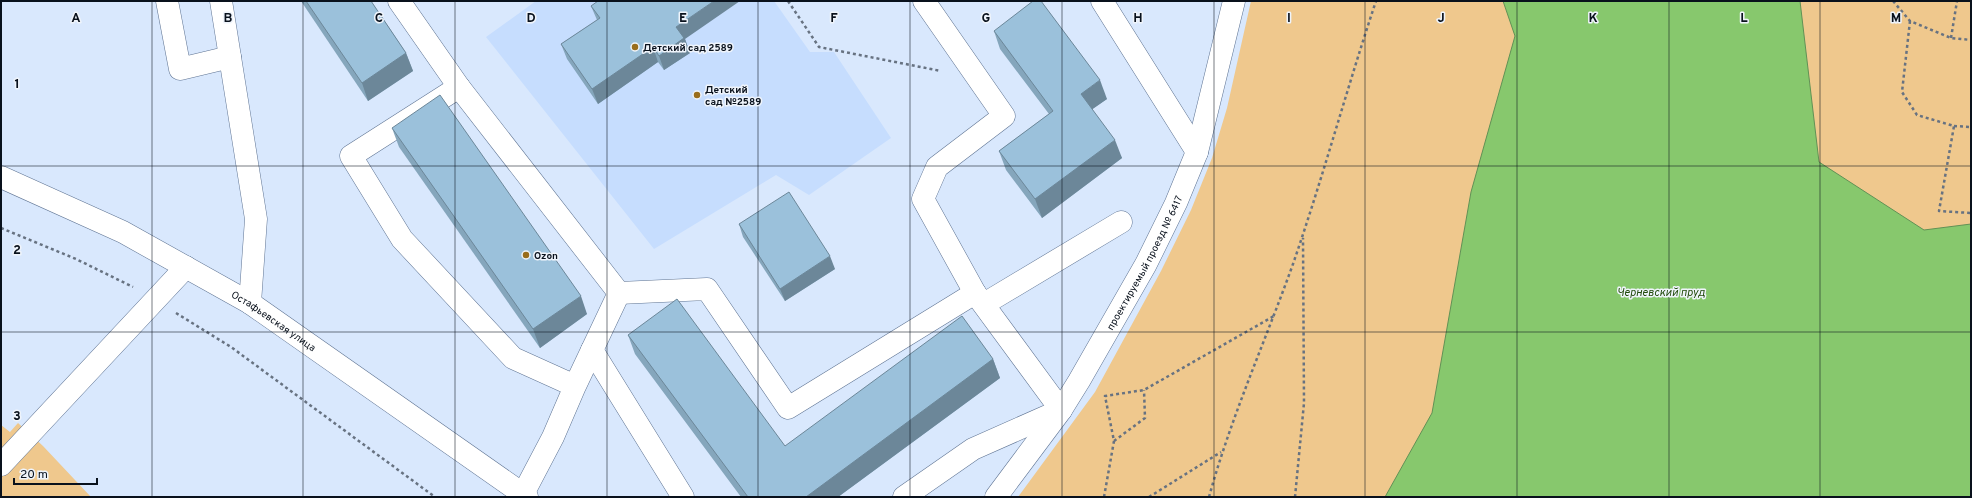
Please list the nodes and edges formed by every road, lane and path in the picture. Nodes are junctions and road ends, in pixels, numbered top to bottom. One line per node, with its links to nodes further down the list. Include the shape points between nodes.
1 (167, 1): 14 (street, via 180,69)
2 (221, 1): 14 (street)
3 (399, 1): 16 (street)
4 (788, 1): 15 (path, via 819,47)
5 (924, 1): 15 (street)
6 (1102, 1): 19 (street)
7 (1234, 1): 19 (street, проектируемый проезд № 6417)
8 (1376, 1): 24 (path)
9 (1893, 1): 11 (path)
10 (1957, 1): 12 (path)
11 (1910, 21): 12 (path); 17 (path, via 1902,92 1917,115)
12 (1951, 38): 13 (path)
13 (1971, 40)
14 (230, 57): 29 (street, via 256,219)
15 (978, 78): 27 (street, via 1004,116 937,167 923,199)
16 (459, 87): 26 (street); 32 (street, via 351,156 402,238 513,358)
17 (1954, 126): 18 (path); 21 (path, via 1939,211)
18 (1971, 127)
19 (1197, 152): 34 (street, проектируемый проезд № 6417, via 1176,203 1146,264)
20 (1, 177): 25 (street, Остафьевская улица, via 123,232)
21 (1971, 213)
22 (1121, 222): 27 (street)
23 (1, 228): 28 (path, via 76,259)
24 (1303, 235): 30 (path); 46 (path, via 1304,403)
25 (186, 267): 28 (street); 29 (street, Остафьевская улица)
26 (619, 293): 27 (street, via 707,289 788,408); 31 (street)
27 (980, 299): 34 (street)
28 (155, 300): 37 (street); 39 (path, via 231,347)
29 (250, 303): 38 (street, Остафьевская улица)
30 (1274, 315): 33 (path); 36 (path)
31 (592, 350): 32 (street); 40 (street)
32 (575, 386): 38 (street)
33 (1144, 390): 35 (path, via 1145,418); 35 (path, via 1105,396)
34 (1061, 410): 41 (street, via 973,449); 42 (street, проектируемый проезд № 6417)
35 (1114, 441): 43 (path)
36 (1221, 451): 44 (path); 45 (path)
37 (1, 466)
38 (525, 496)
39 (435, 497)
40 (683, 497)
41 (904, 497)
42 (996, 497)
43 (1104, 497)
44 (1149, 497)
45 (1209, 497)
46 (1295, 497)

